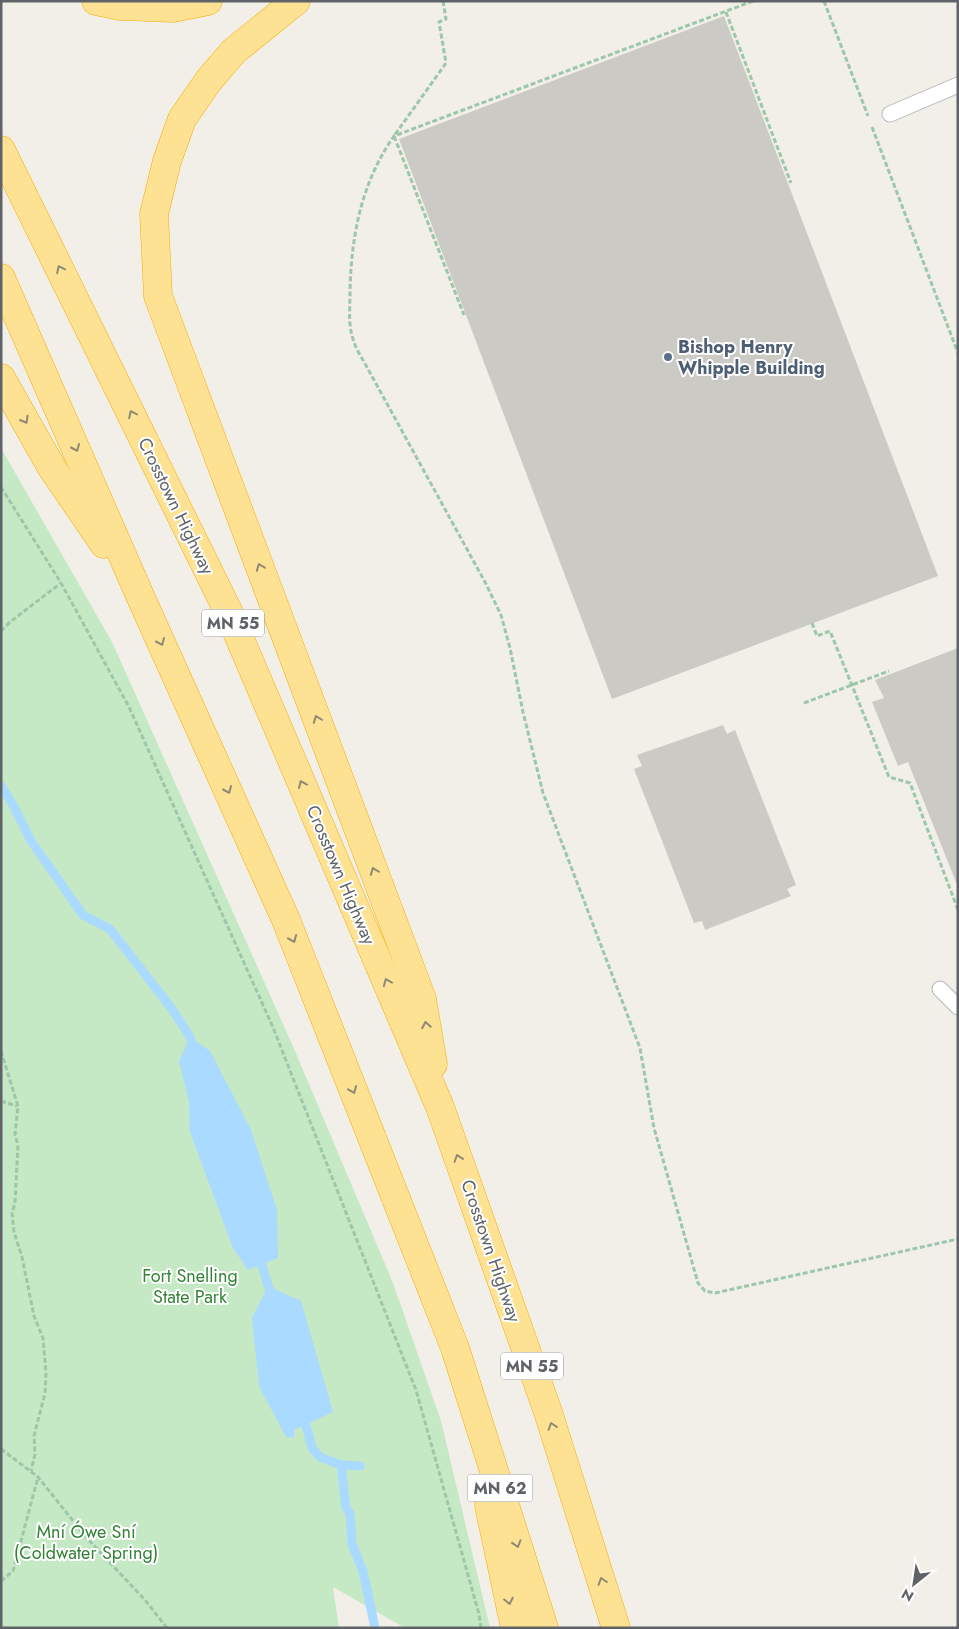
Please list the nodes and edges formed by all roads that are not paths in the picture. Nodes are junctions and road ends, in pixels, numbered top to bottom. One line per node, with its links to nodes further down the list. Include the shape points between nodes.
1 (96, 1): 2 (highway, via 120,6 173,8)
2 (208, 1)
3 (296, 1): 14 (highway, one-way to 3, via 422,999 158,296 154,214 182,118 234,51)
4 (958, 85): 5 (lane)
5 (890, 114)
6 (1, 150): 14 (highway, Crosstown Highway / MN 55, one-way to 6, via 228,611)
7 (1, 278): 9 (highway)
8 (1, 296): 9 (highway)
9 (42, 371): 11 (highway, one-way to 11)
10 (1, 378): 11 (highway, one-way to 11, via 52,468)
11 (141, 598): 15 (highway, one-way to 15, via 286,920)
12 (940, 988): 13 (lane)
13 (958, 1007)
14 (440, 1107): 18 (highway, Crosstown Highway / MN 55, one-way to 14, via 548,1412)
15 (455, 1348): 16 (highway, one-way to 16); 17 (highway, MN 62, one-way to 17)
16 (515, 1628)
17 (544, 1628)
18 (616, 1628)

